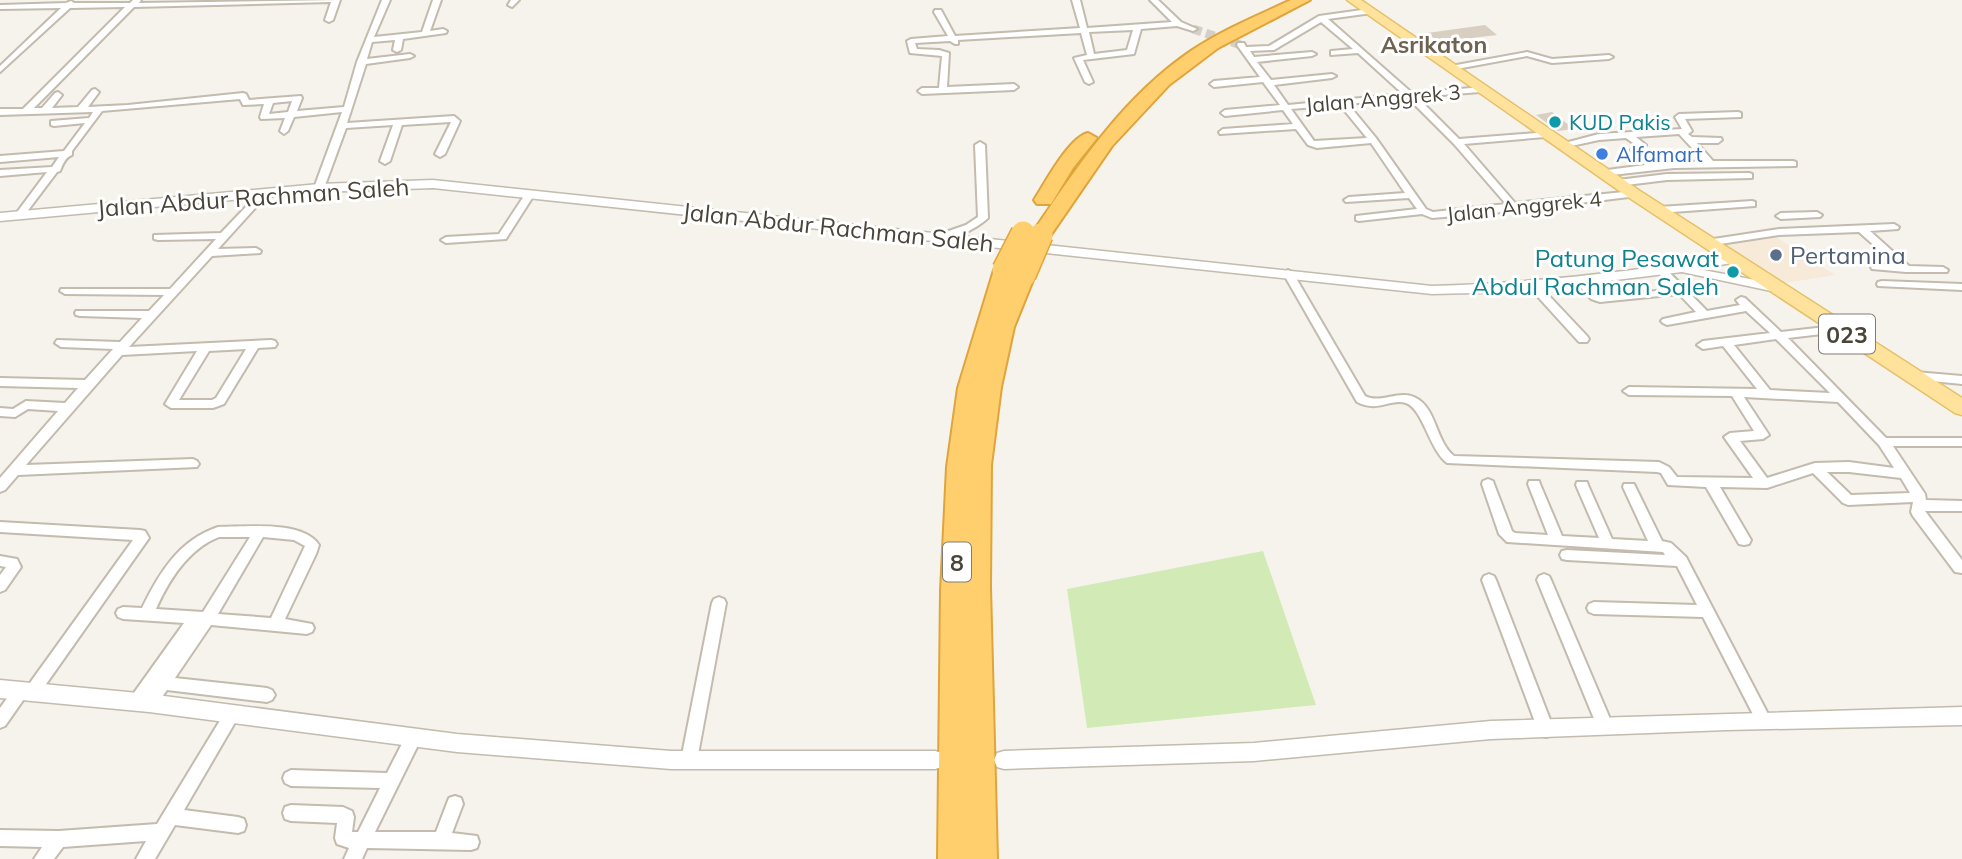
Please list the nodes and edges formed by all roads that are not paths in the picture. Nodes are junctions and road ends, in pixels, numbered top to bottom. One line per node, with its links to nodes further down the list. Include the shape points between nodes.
1 (326, 0): 2 (street); 10 (street)
2 (334, 0): 18 (street)
3 (386, 0): 26 (street)
4 (437, 0): 24 (street)
5 (1076, 0): 22 (street)
6 (1154, 0): 19 (street)
7 (1278, 0): 109 (highway, 8, via 1218,29 1143,82 1104,119 1065,166)
8 (1303, 0): 109 (highway, 8, via 1236,32 1184,64 1119,124)
9 (1353, 0): 15 (main road, 023)
10 (290, 1): 13 (street)
11 (71, 2): 12 (street); 14 (street); 38 (street)
12 (135, 2): 13 (street); 57 (street)
13 (254, 2)
14 (0, 7)
15 (1369, 11): 17 (street); 37 (main road, 023)
16 (938, 12): 27 (street)
17 (1322, 18): 29 (street); 35 (street, via 1270,47 1243,47)
18 (329, 20)
19 (1178, 24): 20 (street); 21 (street)
20 (1139, 27): 22 (street); 33 (street, via 1132,50)
21 (1193, 29)
22 (1085, 30): 27 (street); 33 (street)
23 (443, 31): 24 (street)
24 (425, 33): 25 (street)
25 (400, 37): 26 (street); 28 (street)
26 (369, 40): 36 (street)
27 (954, 42): 45 (street, via 910,43 913,51 946,55)
28 (397, 50)
29 (1358, 51): 30 (street); 49 (street)
30 (1334, 53)
31 (1312, 54): 35 (street)
32 (410, 56): 36 (street)
33 (1091, 56): 41 (street, via 1078,60)
34 (1609, 57): 37 (street, via 1552,61 1527,54)
35 (1253, 60): 40 (street)
36 (361, 62): 54 (street)
37 (1451, 68): 44 (main road, 023)
38 (0, 71)
39 (1332, 76): 40 (street)
40 (1268, 81): 42 (street); 52 (street)
41 (1088, 82)
42 (1214, 84)
43 (1014, 87): 45 (street)
44 (1480, 89): 49 (street, Jalan Anggrek 3); 70 (main road, 023)
45 (943, 90): 46 (street)
46 (922, 91)
47 (95, 92): 53 (street)
48 (58, 95): 55 (street)
49 (1412, 97): 51 (street, Jalan Anggrek 3); 75 (street)
50 (269, 101): 56 (street, via 245,103 243,96); 60 (street, via 264,117); 60 (street, via 298,98)
51 (1343, 103): 52 (street, Jalan Anggrek 3); 72 (street, Jalan Anggrek 4)
52 (1286, 107): 59 (street); 66 (street)
53 (82, 108): 55 (street); 56 (street)
54 (346, 109): 60 (street); 65 (street)
55 (45, 110): 57 (street)
56 (99, 110): 62 (street)
57 (26, 111): 58 (street)
58 (0, 113)
59 (1225, 113)
60 (290, 115): 67 (street)
61 (1735, 115): 69 (street, via 1679,117 1689,131)
62 (92, 120): 64 (street); 78 (street)
63 (399, 121): 65 (street); 79 (street, via 454,119); 81 (street)
64 (54, 123)
65 (342, 126): 90 (street)
66 (1300, 126): 68 (street); 72 (street, via 1313,144)
67 (284, 131)
68 (1223, 132)
69 (1682, 132): 71 (street); 74 (street)
70 (1545, 134): 75 (street); 77 (main road, 023)
71 (1628, 135): 77 (street); 84 (street, via 1641,145 1635,151)
72 (1374, 140): 94 (street, Jalan Anggrek 4)
73 (1718, 140): 74 (street)
74 (1690, 141): 82 (street)
75 (1457, 142): 98 (street)
76 (981, 145): 112 (street, via 983,218)
77 (1562, 145): 87 (main road, 023)
78 (69, 153): 80 (street); 85 (street)
79 (440, 153)
80 (0, 159)
81 (385, 161)
82 (1710, 163): 83 (street); 84 (street)
83 (1789, 164)
84 (1651, 165): 87 (street)
85 (57, 169): 86 (street); 101 (street)
86 (0, 173)
87 (1604, 173): 89 (main road, 023)
88 (1749, 176): 89 (street)
89 (1618, 183): 93 (main road, 023)
90 (319, 188): 91 (street, Jalan Abdur Rachman Saleh); 92 (street, Jalan Abdur Rachman Saleh, via 433,184)
91 (263, 194): 101 (street, Jalan Abdur Rachman Saleh); 110 (street)
92 (529, 194): 112 (street, Jalan Abdur Rachman Saleh); 113 (street, via 502,237)
93 (1634, 194): 98 (street, Jalan Anggrek 4); 99 (main road, 023)
94 (1412, 195): 95 (street); 100 (street, Jalan Anggrek 4)
95 (1349, 200)
96 (1752, 204): 99 (street)
97 (1810, 206): 102 (street)
98 (1514, 208): 100 (street, Jalan Anggrek 4, via 1435,216)
99 (1659, 210): 114 (main road, 023)
100 (1423, 211): 105 (street)
101 (20, 215): 104 (street, Jalan Abdur Rachman Saleh)
102 (1818, 215): 103 (street); 107 (street)
103 (1781, 216)
104 (0, 217)
105 (1359, 218)
106 (1894, 227): 108 (street)
107 (1832, 229): 108 (street); 114 (street)
108 (1862, 229): 119 (street)
109 (1032, 234): 122 (highway, 8, bridge)
110 (223, 236): 111 (street); 116 (street)
111 (158, 237)
112 (941, 237): 123 (street, Jalan Abdur Rachman Saleh)
113 (446, 240)
114 (1707, 243): 117 (main road, 023)
115 (257, 251): 116 (street)
116 (207, 253): 131 (street)
117 (1732, 259): 120 (street, Jalan Abdur Rachman Saleh); 128 (main road, 023)
118 (1876, 267): 119 (street)
119 (1906, 268): 121 (street)
120 (1668, 270): 124 (street, Jalan Abdur Rachman Saleh); 128 (street, Jalan Abdur Rachman Saleh); 130 (street)
121 (1943, 271)
122 (1014, 273): 222 (highway, 8, via 970,388 960,467); 223 (highway, 8, via 989,387 978,465)
123 (1288, 273): 126 (street, Jalan Abdur Rachman Saleh, via 1432,290); 166 (street, via 1362,399 1376,405 1412,401 1451,460 1660,467 1673,482)
124 (1579, 280): 126 (street, Jalan Abdur Rachman Saleh); 130 (street, via 1604,300)
125 (1882, 284): 127 (street)
126 (1533, 285): 138 (street)
127 (1962, 287)
128 (1776, 288): 136 (main road, 023)
129 (65, 291): 131 (street)
130 (1680, 291): 133 (street)
131 (171, 292): 134 (street)
132 (80, 313): 134 (street)
133 (1704, 314): 135 (street); 137 (street, via 1744,303)
134 (150, 315): 144 (street)
135 (1667, 321)
136 (1839, 328): 137 (street); 146 (main road, 023)
137 (1779, 334): 139 (street); 153 (street)
138 (1583, 340)
139 (1726, 342): 143 (street); 152 (street)
140 (61, 343): 144 (street)
141 (271, 344): 142 (street)
142 (254, 345): 145 (street); 145 (street, via 220,401 171,404)
143 (1703, 345)
144 (120, 348): 145 (street); 149 (street)
145 (205, 348)
146 (1911, 376): 147 (street); 155 (main road, 023)
147 (1962, 380)
148 (0, 382): 149 (street)
149 (88, 384): 154 (street)
150 (1629, 391): 151 (street)
151 (1735, 392): 152 (street); 163 (street, via 1763,435 1730,437)
152 (1766, 393): 153 (street)
153 (1842, 398): 157 (street)
154 (68, 407): 156 (street, via 26,405 17,412); 161 (street)
155 (1962, 408)
156 (0, 412)
157 (1883, 442): 158 (street); 162 (street)
158 (1962, 442)
159 (193, 464): 161 (street)
160 (1815, 468): 162 (street); 163 (street); 170 (street, via 1848,500)
161 (14, 470): 168 (street)
162 (1905, 474): 170 (street)
163 (1765, 483): 166 (street)
164 (1488, 484): 174 (street, via 1509,536)
165 (1534, 484): 174 (street)
166 (1711, 484): 175 (street)
167 (1581, 485): 176 (street)
168 (0, 487)
169 (1629, 487): 177 (street)
170 (1919, 501): 171 (street); 180 (street, via 1922,517)
171 (1962, 506)
172 (0, 527): 194 (street, via 142,538)
173 (259, 533): 188 (street, via 218,532 200,538); 189 (street); 190 (street, via 295,534 312,545)
174 (1557, 540): 176 (street)
175 (1744, 540)
176 (1608, 544): 177 (street)
177 (1672, 554): 178 (street); 186 (street)
178 (1567, 555)
179 (0, 561): 183 (street, via 13,567)
180 (1960, 568)
181 (1489, 580): 202 (street)
182 (1544, 580): 201 (street)
183 (0, 586)
184 (719, 603): 204 (street)
185 (1594, 608): 186 (street)
186 (1708, 611): 200 (street)
187 (123, 613): 188 (street)
188 (146, 614): 189 (street)
189 (202, 619): 190 (street); 192 (street); 196 (street)
190 (275, 624): 191 (street)
191 (307, 628)
192 (164, 683): 195 (street); 196 (street)
193 (0, 689): 194 (street)
194 (27, 692): 196 (street); 199 (street)
195 (267, 695)
196 (143, 702): 197 (street)
197 (232, 714): 203 (street); 211 (street)
198 (1962, 716): 200 (street)
199 (0, 721)
200 (1764, 721): 201 (street)
201 (1605, 726): 202 (street)
202 (1546, 730): 206 (street, via 1491,730 1254,752)
203 (414, 737): 204 (street); 208 (street)
204 (689, 760): 205 (street)
205 (935, 760)
206 (1004, 760)
207 (291, 778): 208 (street)
208 (393, 781): 217 (street)
209 (455, 804): 216 (street)
210 (291, 813): 217 (street, via 343,815 343,838)
211 (170, 816): 212 (street); 213 (street)
212 (238, 825)
213 (160, 832): 215 (street); 220 (street)
214 (0, 838): 215 (street)
215 (59, 839): 219 (street)
216 (441, 840): 217 (street); 218 (street)
217 (360, 842): 221 (street)
218 (471, 842)
219 (43, 859)
220 (145, 859)
221 (353, 859)
222 (955, 859)
223 (980, 859)

